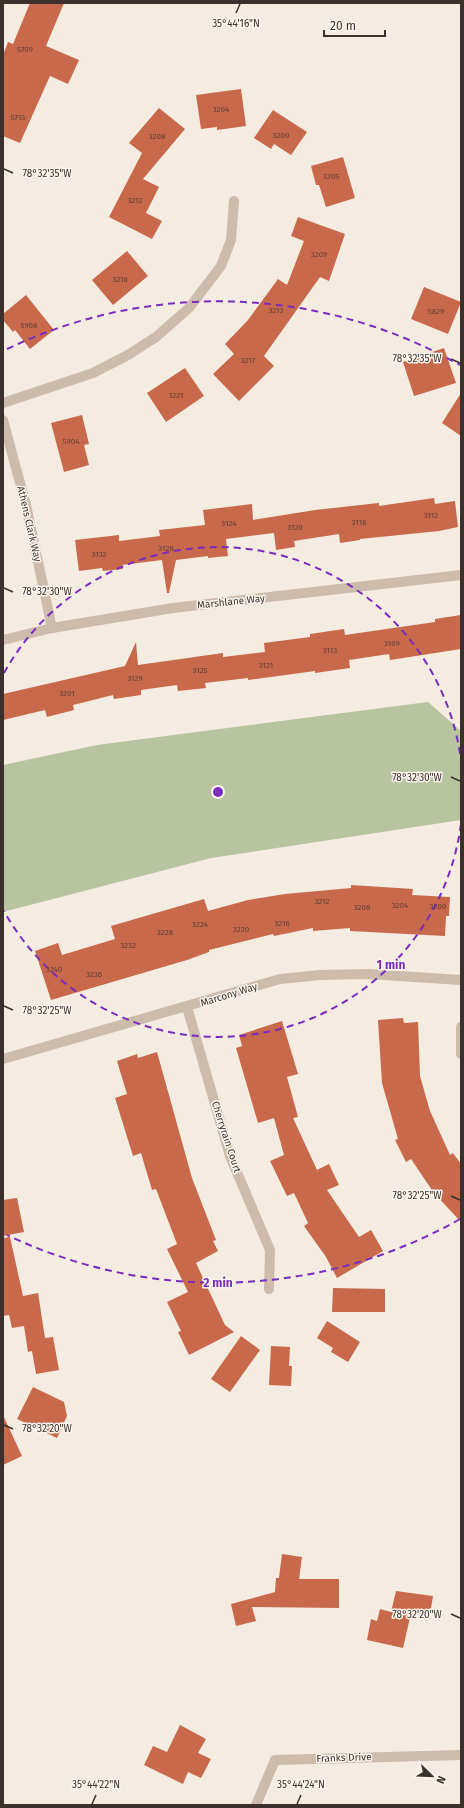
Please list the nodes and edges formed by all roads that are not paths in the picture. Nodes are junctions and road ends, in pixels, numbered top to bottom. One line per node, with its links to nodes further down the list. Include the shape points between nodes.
1 (234, 201): 2 (street, via 231,240 221,266 189,308 128,355 93,373)
2 (3, 403)
3 (3, 420): 5 (street, Athens Clark Way, via 26,505)
4 (461, 575): 5 (street, Marshlane Way, via 173,608)
5 (52, 628): 6 (street, Marshlane Way)
6 (3, 640)
7 (461, 980): 8 (street, Marcony Way, via 368,974 320,975 280,979)
8 (187, 1007): 11 (street, Marcony Way); 12 (street, Cherryrain Court, via 230,1156 270,1250)
9 (461, 1027): 10 (street)
10 (461, 1054)
11 (3, 1059)
12 (269, 1289)
13 (461, 1755): 14 (street, Franks Drive, via 275,1760)
14 (256, 1805)

